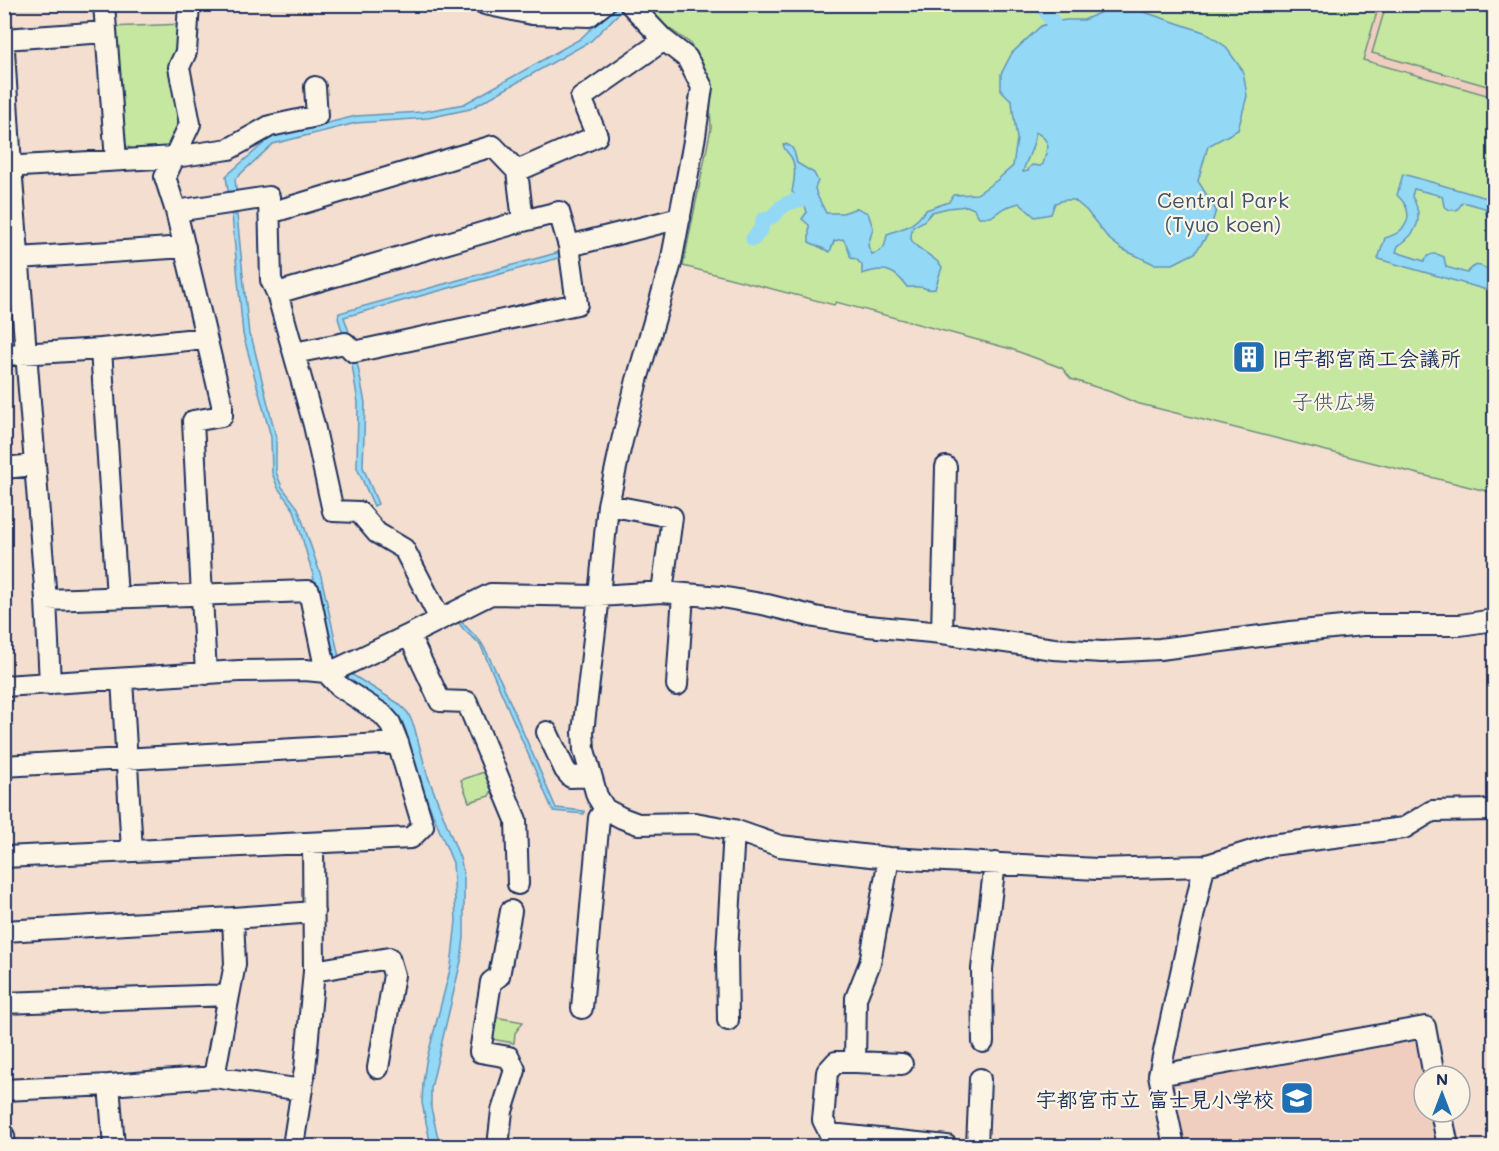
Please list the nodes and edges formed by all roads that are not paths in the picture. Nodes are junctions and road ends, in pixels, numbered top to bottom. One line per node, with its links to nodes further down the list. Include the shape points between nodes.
1 (104, 4): 6 (street)
2 (189, 4): 11 (street, via 186,52 178,67 190,124)
3 (485, 4): 4 (street, via 532,14 589,16)
4 (604, 4)
5 (630, 4): 8 (street)
6 (106, 32): 7 (street); 12 (street)
7 (4, 39)
8 (664, 40): 14 (street, via 581,98 597,136); 17 (street, via 687,58 702,87)
9 (4, 50): 13 (street)
10 (315, 87): 11 (street, via 318,116 270,126 229,149)
11 (175, 157): 12 (street); 15 (street, via 165,177)
12 (116, 160): 13 (street)
13 (8, 167): 21 (street)
14 (517, 171): 16 (street, via 493,146); 18 (street)
15 (176, 211): 16 (street, via 269,197); 20 (street)
16 (270, 213): 22 (street, via 272,280)
17 (680, 218): 19 (street); 31 (street)
18 (523, 221): 19 (street, via 559,212); 22 (street)
19 (568, 246): 25 (street, via 577,304 354,352 345,343)
20 (185, 247): 21 (street); 23 (street)
21 (19, 258): 26 (street)
22 (277, 293): 25 (street)
23 (206, 338): 24 (street); 34 (street, via 222,416 193,421)
24 (101, 349): 26 (street); 36 (street)
25 (294, 353): 38 (street, via 333,511 359,512 377,532 404,549)
26 (26, 354): 27 (street); 28 (street)
27 (4, 356)
28 (35, 465): 30 (street); 37 (street)
29 (946, 467): 40 (street)
30 (4, 468)
31 (608, 505): 32 (street, via 672,517); 35 (street)
32 (662, 592): 33 (street); 35 (street)
33 (683, 594): 40 (street, via 767,605 868,626); 46 (street)
34 (201, 595): 36 (street); 42 (street, via 309,591 319,644); 43 (street)
35 (599, 596): 38 (street, via 491,594); 52 (street, via 583,732)
36 (117, 597): 37 (street)
37 (46, 600): 45 (street)
38 (440, 619): 41 (street)
39 (1494, 620): 40 (street, via 1460,625 1363,625 1160,649 1102,651 1054,649)
40 (942, 633)
41 (409, 636): 42 (street); 62 (street, via 440,701 467,702 516,820)
42 (337, 668): 43 (street); 49 (street, via 339,686 382,714)
43 (206, 674): 44 (street)
44 (122, 679): 45 (street); 50 (street)
45 (50, 684): 47 (street)
46 (677, 685)
47 (4, 686)
48 (547, 732): 52 (street, via 571,777)
49 (398, 743): 50 (street); 56 (street, via 423,826 411,838)
50 (127, 760): 51 (street); 57 (street)
51 (4, 766)
52 (590, 776): 53 (street)
53 (604, 809): 55 (street, via 638,824 695,823); 70 (street, via 599,818)
54 (1494, 810): 61 (street, via 1432,811 1404,828 1271,845)
55 (734, 830): 59 (street, via 780,846); 71 (street, via 727,953)
56 (313, 843): 57 (street); 64 (street)
57 (132, 851): 58 (street)
58 (4, 857)
59 (889, 858): 60 (street); 73 (street, via 870,963 856,998)
60 (995, 864): 61 (street, via 1097,869); 72 (street, via 982,969)
61 (1204, 866): 77 (street)
62 (518, 884)
63 (511, 911): 89 (street, via 499,976 492,982 480,1052 509,1057 515,1070 502,1111)
64 (314, 912): 65 (street); 67 (street)
65 (233, 918): 66 (street); 68 (street, via 236,964)
66 (4, 931)
67 (314, 971): 76 (street, via 389,958 394,975); 82 (street)
68 (230, 995): 69 (street); 78 (street)
69 (4, 1003)
70 (582, 1008)
71 (728, 1020)
72 (983, 1042)
73 (855, 1062): 74 (street); 85 (street, via 836,1062 827,1072 823,1120 830,1134)
74 (902, 1064)
75 (1432, 1064): 77 (street, via 1425,1027)
76 (378, 1068)
77 (1159, 1075): 92 (street)
78 (214, 1077): 80 (street); 82 (street)
79 (980, 1079): 91 (street)
80 (109, 1085): 81 (street); 87 (street)
81 (4, 1090)
82 (302, 1090): 88 (street)
83 (1443, 1124): 93 (street)
84 (4, 1136): 86 (street)
85 (919, 1145): 90 (street)
86 (5, 1146)
87 (114, 1146)
88 (292, 1146)
89 (498, 1146)
90 (947, 1146)
91 (977, 1146)
92 (1174, 1146)
93 (1448, 1146)

